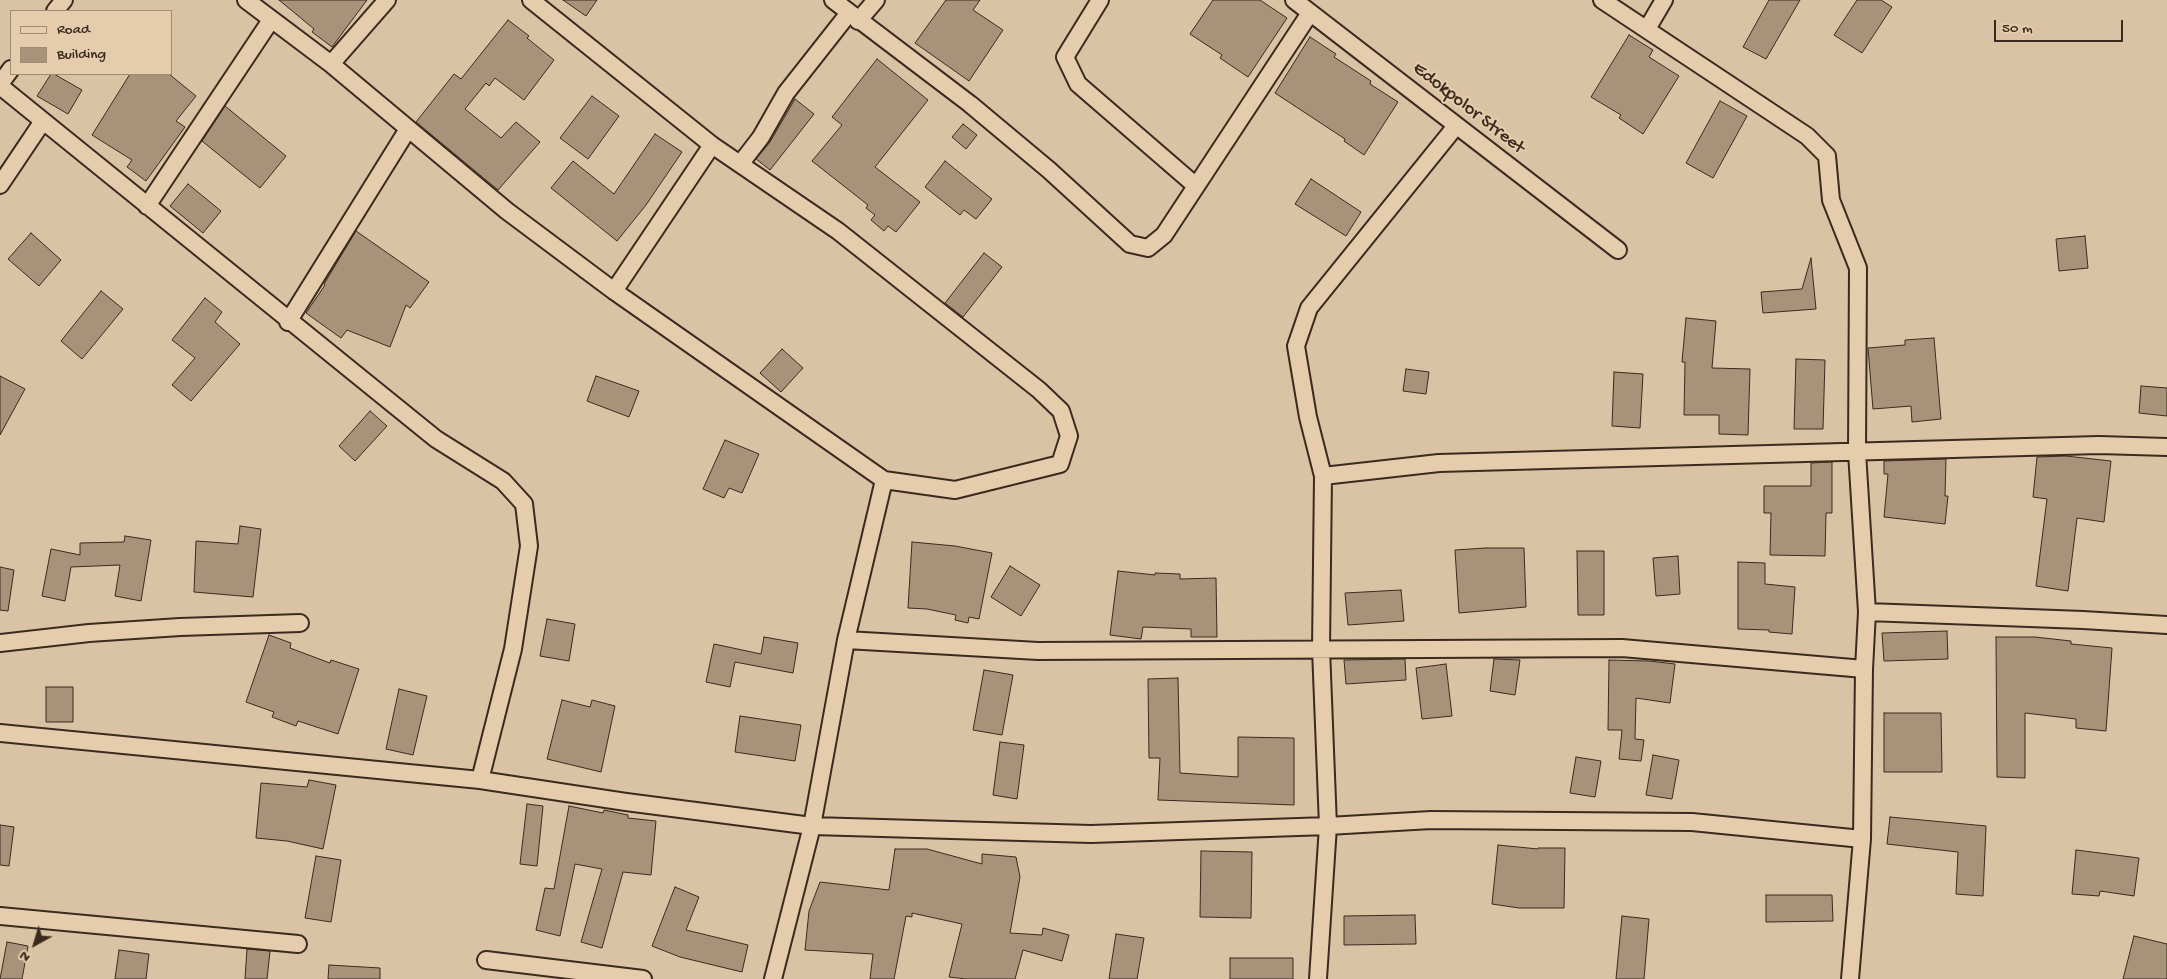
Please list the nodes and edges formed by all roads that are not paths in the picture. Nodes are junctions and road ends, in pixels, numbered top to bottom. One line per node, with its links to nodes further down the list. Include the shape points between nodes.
1 (64, 0): 11 (street)
2 (246, 0): 14 (street)
3 (387, 0): 16 (street)
4 (531, 0): 22 (street)
5 (832, 0): 13 (street)
6 (876, 0): 13 (street)
7 (1100, 0): 25 (street, via 1066,57 1078,84)
8 (1294, 0): 12 (street, Edokpolor Street)
9 (1602, 0): 15 (street)
10 (1664, 0): 15 (street)
11 (56, 10)
12 (1310, 13): 20 (street, Edokpolor Street); 25 (street)
13 (854, 17): 23 (street, via 786,93 761,137); 25 (street, via 970,104 1130,244 1148,248 1164,235)
14 (271, 20): 16 (street); 26 (street)
15 (1647, 29): 31 (street, via 1807,136 1827,156 1831,200 1858,268)
16 (331, 64): 21 (street)
17 (10, 70): 18 (street)
18 (0, 85): 19 (street)
19 (43, 121): 24 (street); 26 (street)
20 (1456, 126): 27 (street, Edokpolor Street); 32 (street, via 1309,308 1296,346)
21 (408, 129): 28 (street, via 506,211); 29 (street)
22 (712, 145): 23 (street); 28 (street)
23 (741, 163): 33 (street, via 838,231 1039,390 1061,411 1070,436 1060,464 955,490)
24 (0, 184)
25 (1196, 186)
26 (147, 206): 29 (street)
27 (1618, 250)
28 (614, 292): 33 (street)
29 (288, 322): 42 (street, via 436,439 503,481 524,504 529,546 513,649)
30 (2167, 447): 31 (street, via 2099,445)
31 (1857, 452): 32 (street, via 1439,463); 34 (street)
32 (1322, 476): 39 (street)
33 (884, 480): 37 (street)
34 (1867, 612): 36 (street); 40 (street)
35 (300, 623): 38 (street, via 89,633)
36 (2167, 625)
37 (846, 640): 39 (street, via 1038,651); 43 (street)
38 (0, 643)
39 (1320, 649): 40 (street, via 1622,648); 44 (street)
40 (1864, 669): 45 (street)
41 (0, 733): 42 (street)
42 (480, 780): 43 (street)
43 (812, 826): 44 (street, via 1091,834); 50 (street)
44 (1328, 826): 45 (street, via 1431,820 1692,822); 51 (street)
45 (1862, 839): 52 (street)
46 (0, 916): 47 (street)
47 (298, 944)
48 (486, 960): 49 (street)
49 (643, 979)
50 (772, 979)
51 (1318, 979)
52 (1850, 979)

